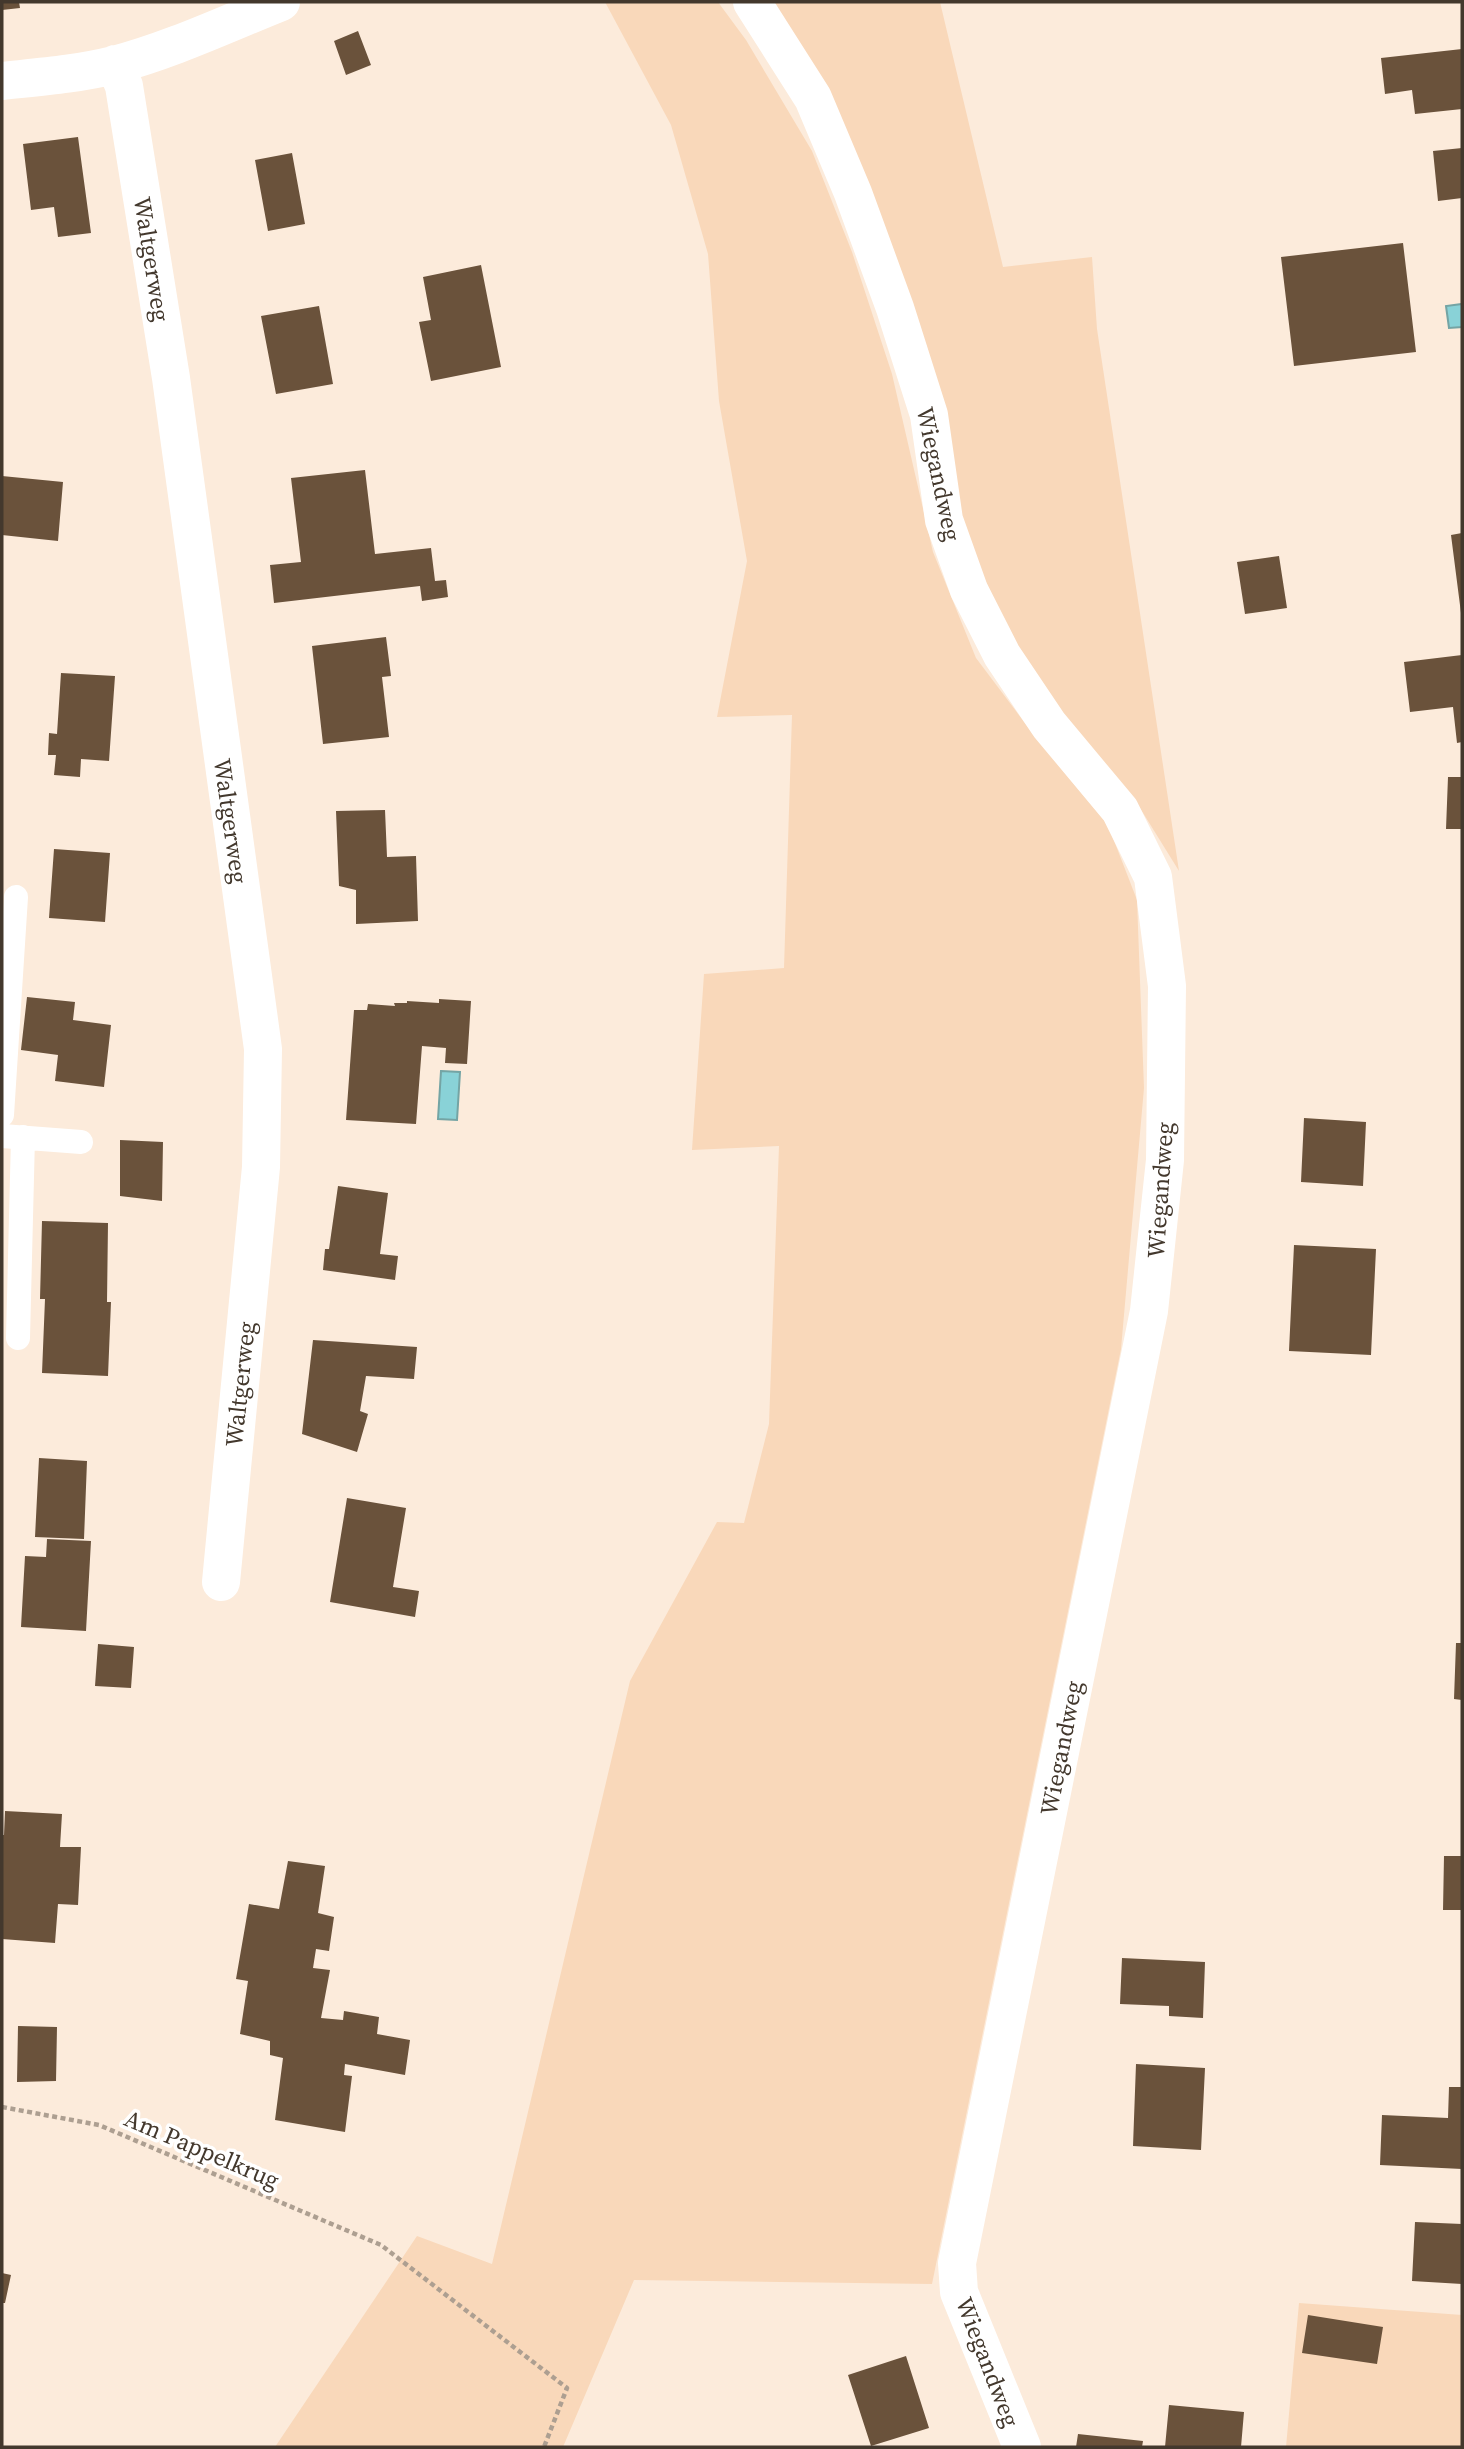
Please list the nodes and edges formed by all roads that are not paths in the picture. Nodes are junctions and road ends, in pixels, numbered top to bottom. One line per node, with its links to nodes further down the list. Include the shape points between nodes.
1 (281, 2): 3 (street)
2 (752, 2): 12 (street, Wiegandweg, via 813,98 858,205 929,415 944,520 969,590 1002,655 1049,725 1120,810 1153,877 1167,986 1165,1160 1149,1311 957,2263 959,2291)
3 (227, 12): 4 (street)
4 (115, 64): 5 (street); 11 (street, Waltgerweg, via 124,86 170,378 263,1049 261,1167)
5 (2, 81)
6 (16, 897): 7 (lane)
7 (2, 1115)
8 (13, 1137): 9 (lane); 10 (lane)
9 (81, 1142)
10 (18, 1338)
11 (220, 1582)
12 (1022, 2447)

